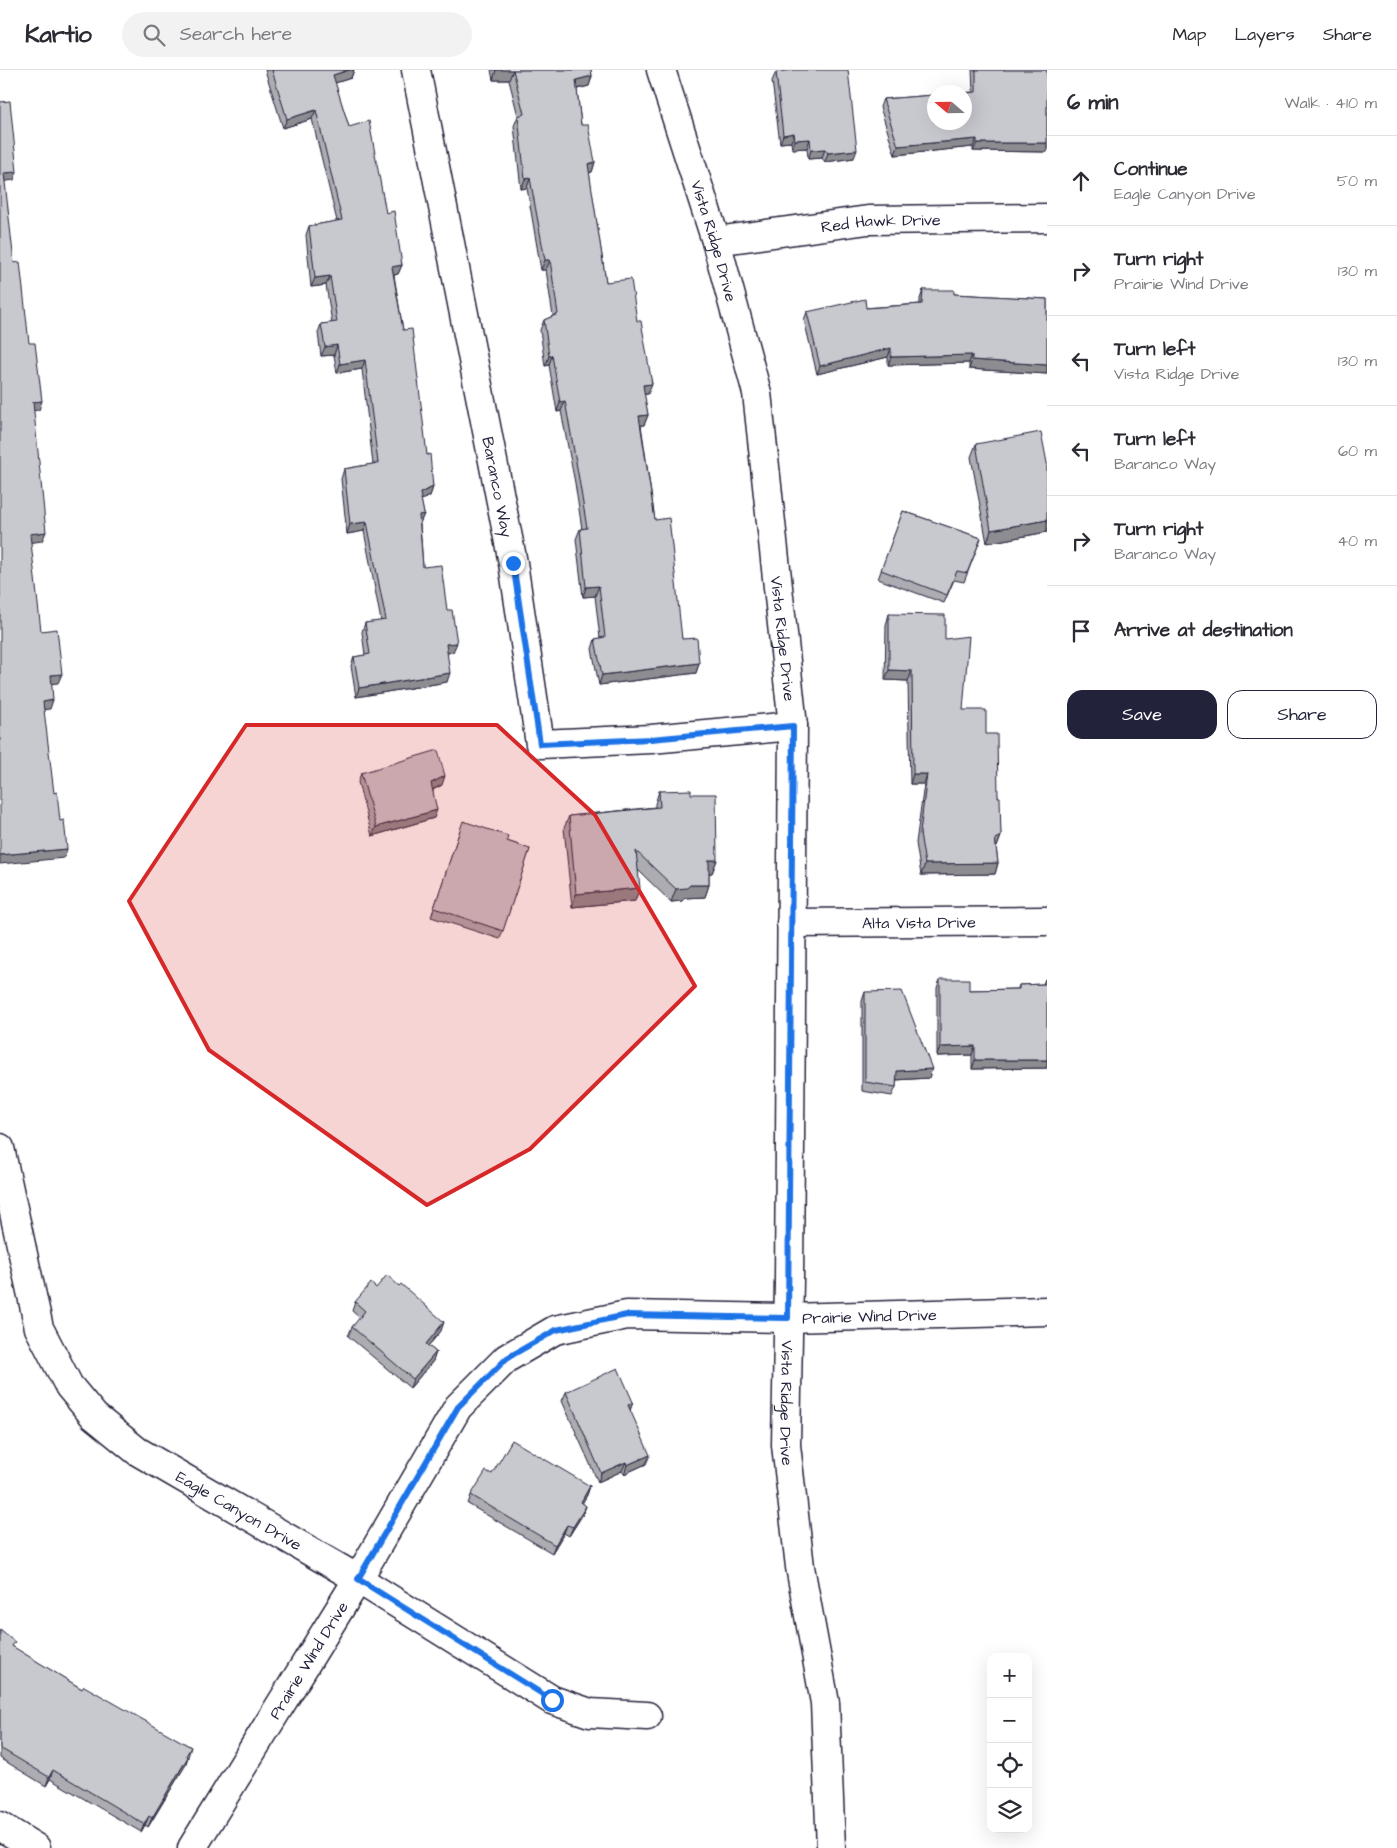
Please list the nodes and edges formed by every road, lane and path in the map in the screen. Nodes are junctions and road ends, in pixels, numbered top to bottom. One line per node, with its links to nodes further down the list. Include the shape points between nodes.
1 (416, 70): 5 (street, Baranco Way, via 513,563 540,744 651,739)
2 (661, 70): 4 (street, Vista Ridge Drive)
3 (1047, 218): 4 (street, Red Hawk Drive, via 868,220)
4 (716, 241): 5 (street, Vista Ridge Drive, via 757,393)
5 (793, 726): 7 (street, Vista Ridge Drive)
6 (1047, 922): 7 (street, Alta Vista Drive)
7 (791, 923): 10 (street, Vista Ridge Drive)
8 (0, 1148): 11 (street, Eagle Canyon Drive, via 39,1328 69,1386 94,1416 137,1451)
9 (1047, 1310): 10 (street, Prairie Wind Drive)
10 (788, 1318): 11 (street, Prairie Wind Drive, via 627,1315 556,1330 507,1358 458,1407); 16 (street, Vista Ridge Drive, via 786,1445 800,1567 824,1704)
11 (358, 1579): 12 (street, Eagle Canyon Drive, via 552,1700 590,1713); 15 (street, Prairie Wind Drive)
12 (647, 1716)
13 (0, 1826): 14 (street)
14 (36, 1848)
15 (192, 1848)
16 (831, 1848)

